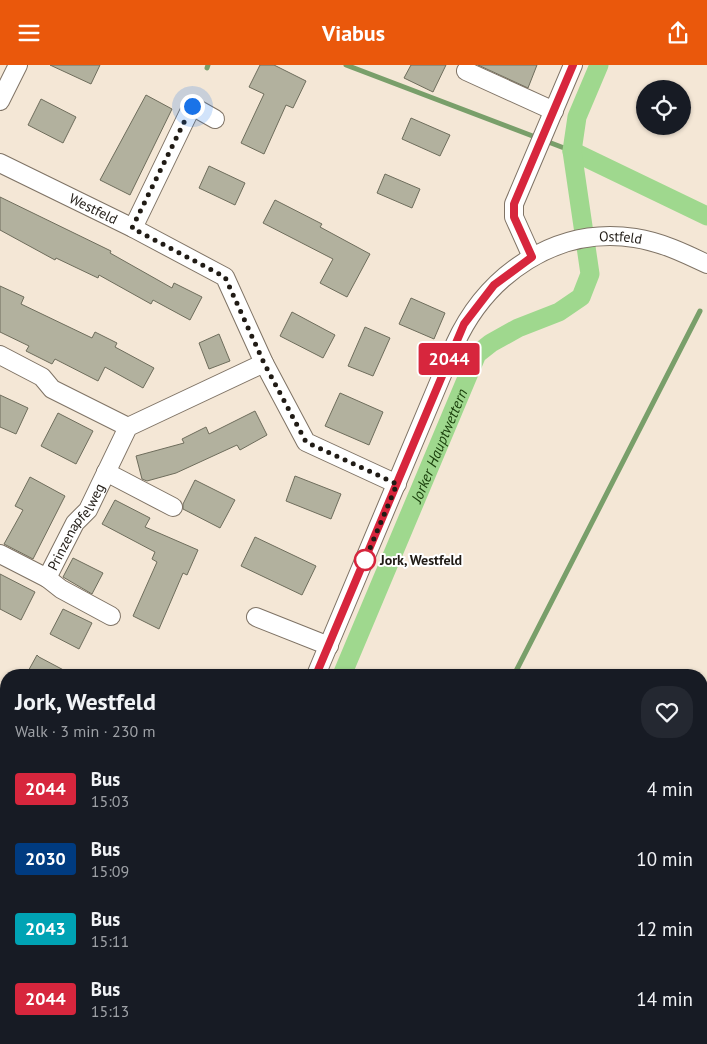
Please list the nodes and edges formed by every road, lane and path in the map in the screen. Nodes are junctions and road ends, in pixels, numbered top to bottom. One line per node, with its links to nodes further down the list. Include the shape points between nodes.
1 (18, 65): 4 (street)
2 (573, 65): 5 (street)
3 (466, 71): 5 (street)
4 (0, 101)
5 (554, 111): 9 (street, via 513,212)
6 (215, 119): 8 (street, via 192,106)
7 (0, 163): 8 (street, Westfeld)
8 (132, 228): 12 (street, Westfeld, via 225,277)
9 (532, 257): 10 (street, Ostfeld, via 567,244 604,237 631,237 653,242); 15 (street, Ostfeld, via 494,285 468,317)
10 (707, 264)
11 (0, 355): 13 (street, via 42,377 52,389)
12 (264, 363): 13 (street); 15 (street, Westfeld, via 306,442)
13 (128, 427): 14 (street, Prinzenapfelweg)
14 (106, 472): 16 (street); 18 (street, Prinzenapfelweg, via 88,510 75,523)
15 (397, 484): 21 (street, Ostfeld)
16 (173, 507)
17 (0, 554): 18 (street, Prinzenapfelweg)
18 (47, 578): 19 (street)
19 (110, 616)
20 (256, 617): 21 (street)
21 (328, 646): 22 (street, Ostfeld)
22 (318, 669)

